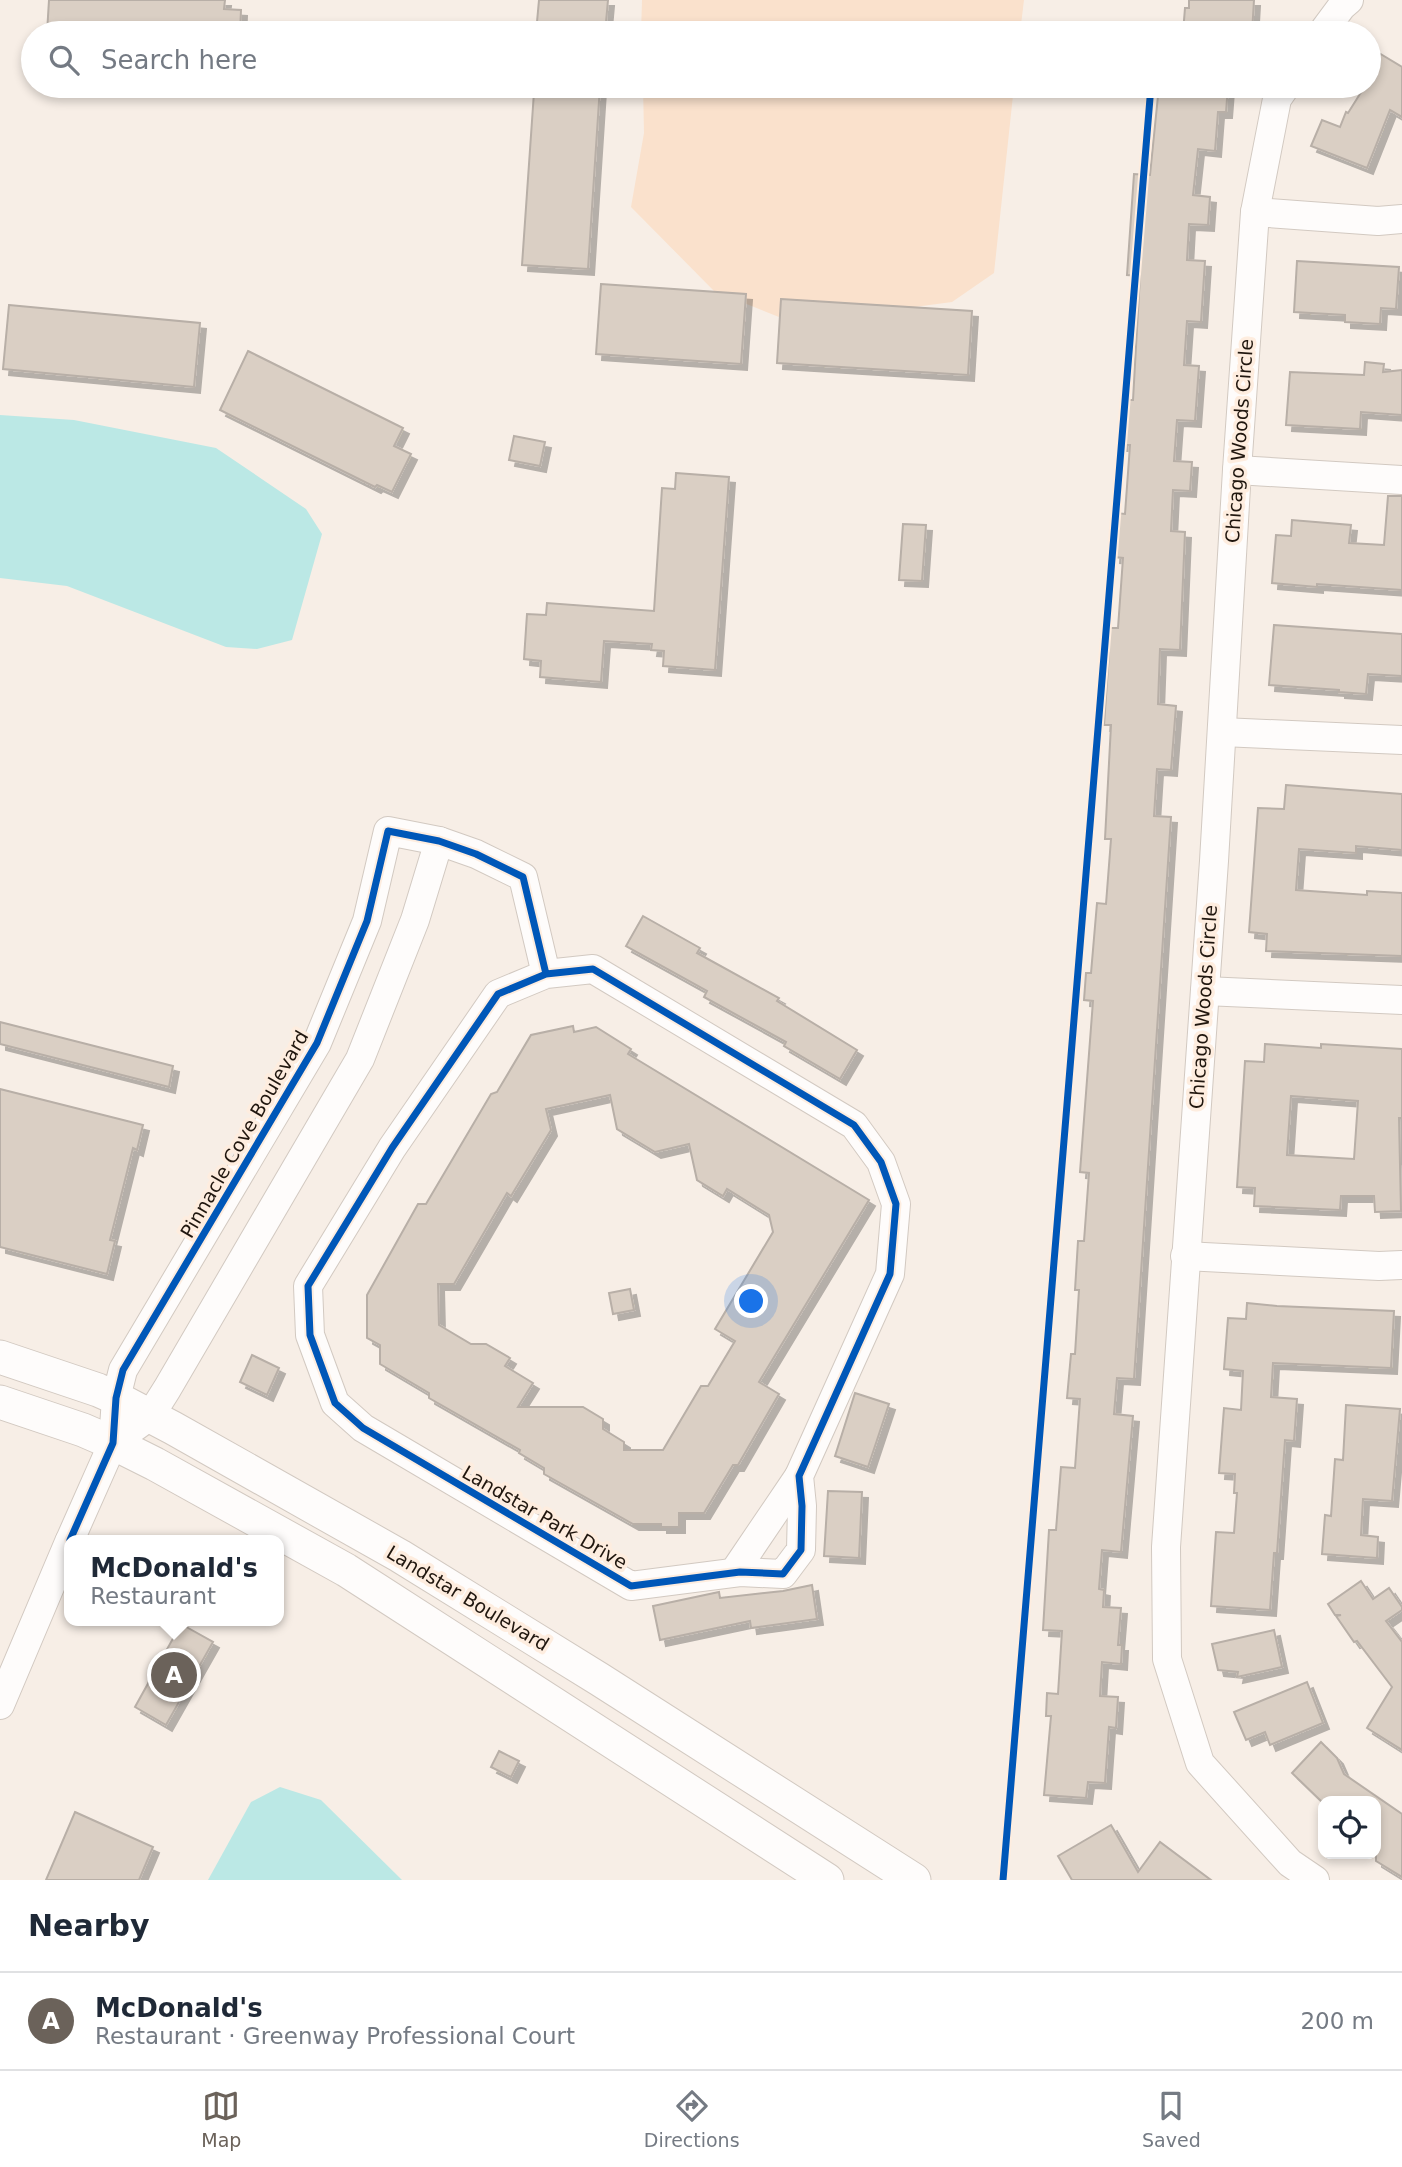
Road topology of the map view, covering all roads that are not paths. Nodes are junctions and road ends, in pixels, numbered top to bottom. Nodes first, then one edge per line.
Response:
1 (1349, 0) edge
2 (1331, 21) edge
3 (1277, 98) edge
4 (1255, 212) junction
5 (1402, 219) edge
6 (1237, 470) junction
7 (1402, 480) edge
8 (1222, 732) junction
9 (1402, 740) edge
10 (439, 841) junction
11 (546, 974) junction
12 (1205, 991) junction
13 (1402, 1000) edge
14 (317, 1043) junction
15 (360, 1059) junction
16 (216, 1213) junction
17 (256, 1238) junction
18 (1185, 1256) junction
19 (1402, 1265) edge
20 (0, 1357) edge
21 (116, 1398) junction
22 (0, 1402) edge
23 (150, 1416) junction
24 (113, 1443) junction
25 (799, 1476) junction
26 (72, 1535) edge
27 (283, 1535) edge
28 (284, 1536) edge
29 (64, 1553) edge
30 (734, 1572) junction
31 (0, 1705) edge
32 (827, 1880) edge
33 (914, 1880) edge
34 (1315, 1880) edge

1 - 2 street
3 - 4 street, Chicago Woods Circle
4 - 5 street
4 - 6 street, Chicago Woods Circle
6 - 7 street
6 - 8 street, Chicago Woods Circle
8 - 9 street
8 - 12 street, Chicago Woods Circle
10 - 11 street
10 - 14 street, Pinnacle Cove Boulevard
10 - 15 street
11 - 25 street, Landstar Park Drive
11 - 30 street, Landstar Park Drive
12 - 13 street
12 - 18 street, Chicago Woods Circle
14 - 15 street
14 - 16 street, Pinnacle Cove Boulevard
15 - 17 street
16 - 17 street
16 - 21 street, Pinnacle Cove Boulevard
17 - 23 street
18 - 19 street
18 - 34 street, Chicago Woods Circle
20 - 21 street, Landstar Boulevard
21 - 23 street, Landstar Boulevard
21 - 24 street, Pinnacle Cove Boulevard
22 - 24 street, Landstar Boulevard
23 - 24 street
23 - 33 street, Landstar Boulevard
24 - 26 street
24 - 27 street, Landstar Boulevard
25 - 30 street, Landstar Park Drive
25 - 30 street, Landstar Park Drive
28 - 32 street, Landstar Boulevard
29 - 31 street

